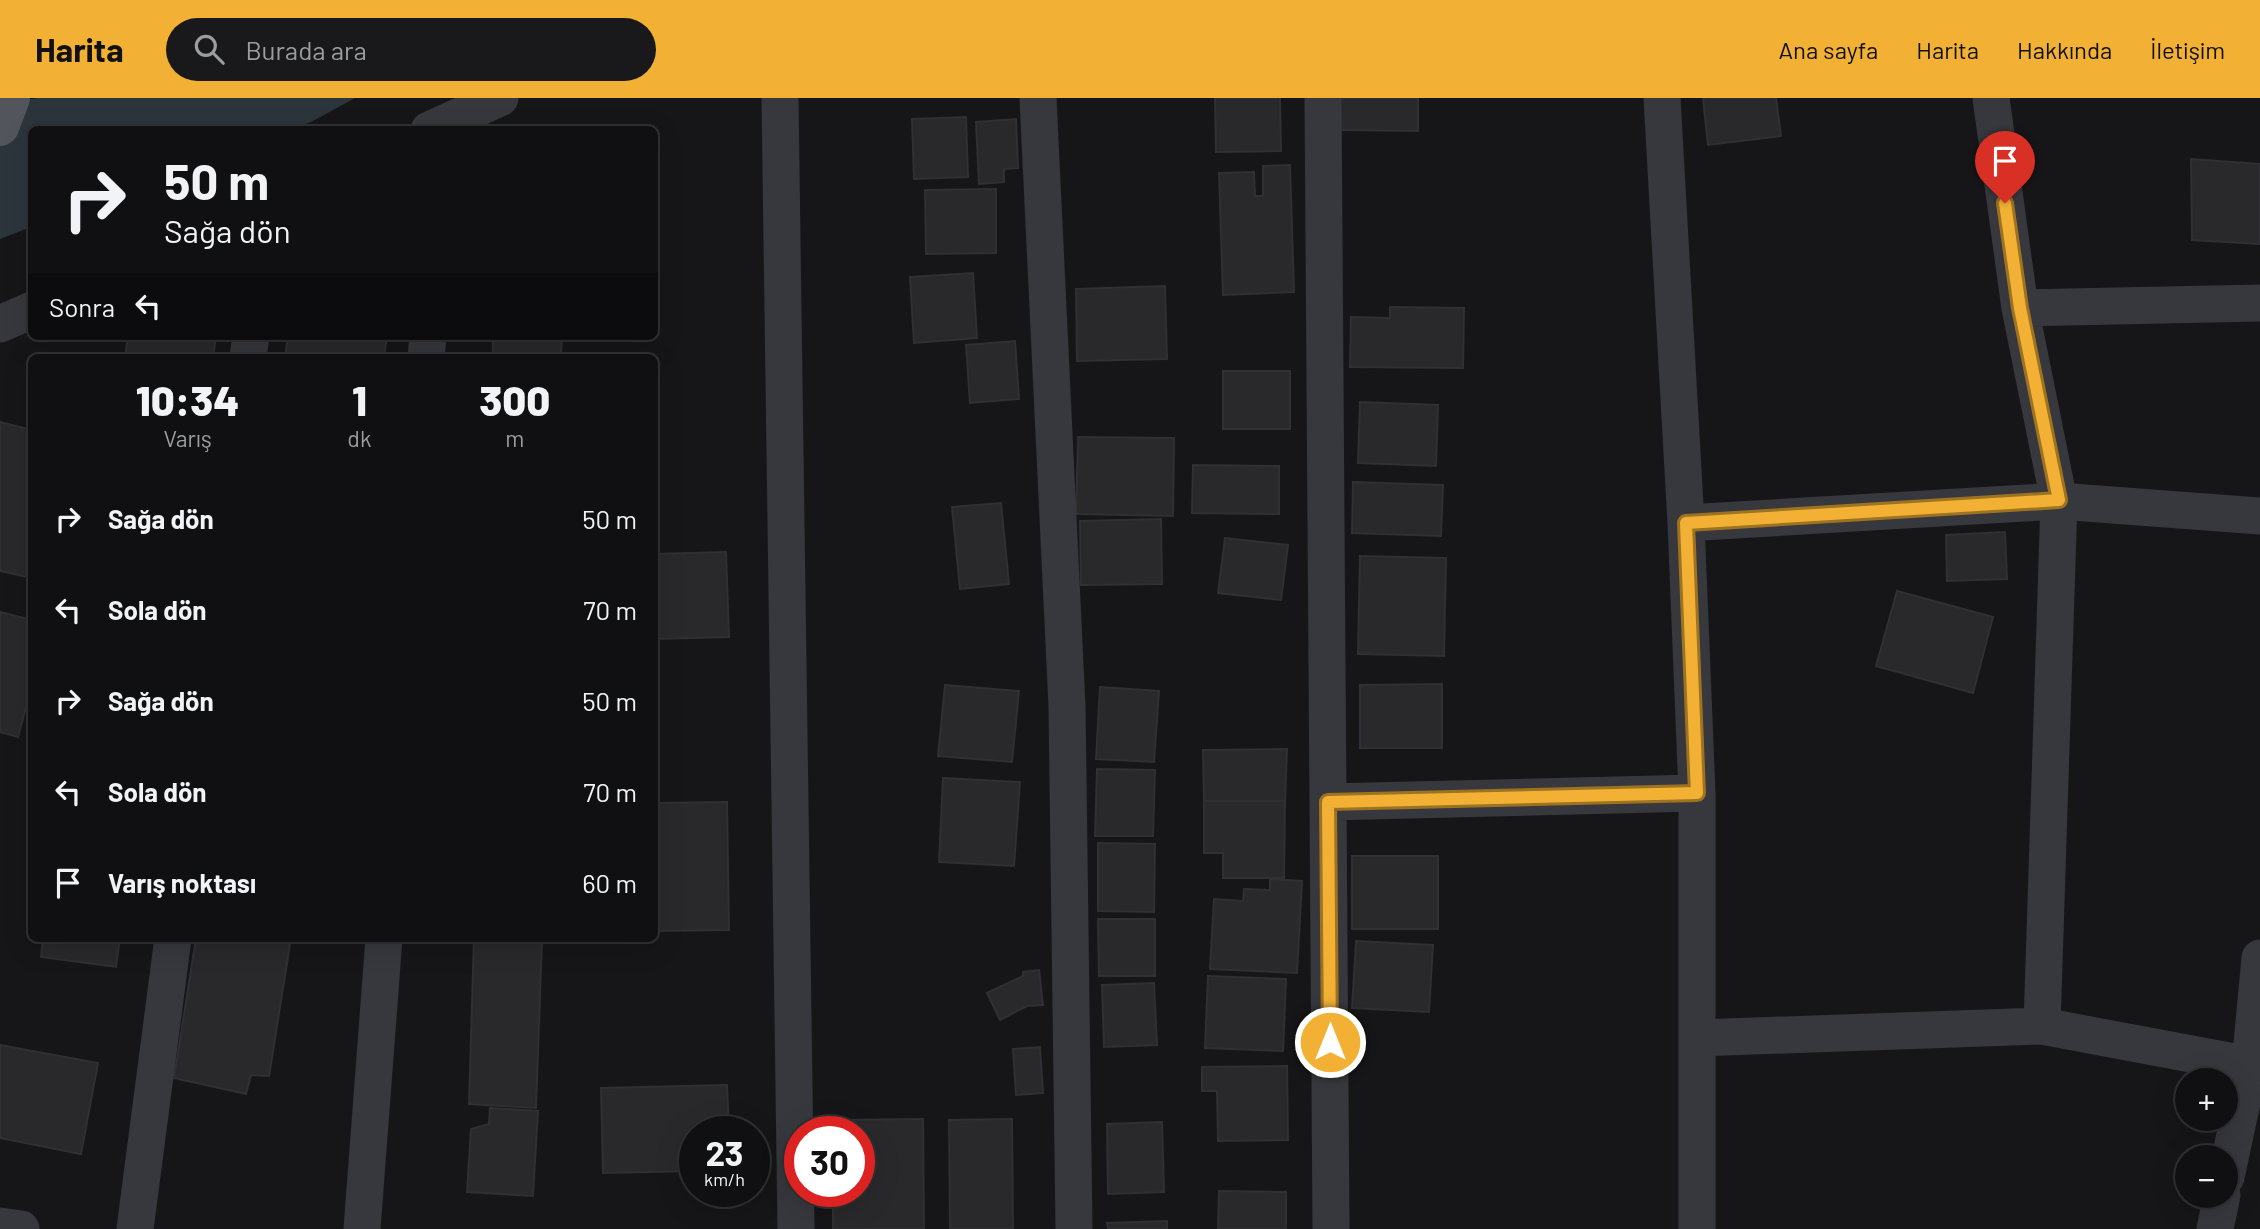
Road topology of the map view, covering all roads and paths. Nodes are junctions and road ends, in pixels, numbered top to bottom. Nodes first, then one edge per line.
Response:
1 (11, 98) edge
2 (500, 98) edge
3 (780, 98) edge
4 (1038, 98) edge
5 (1323, 98) edge
6 (1662, 98) edge
7 (1991, 98) edge
8 (441, 126) edge
9 (0, 127) edge
10 (2260, 303) edge
11 (2020, 308) junction
12 (28, 312) edge
13 (0, 324) edge
14 (2059, 500) junction
15 (2260, 516) edge
16 (1686, 523) junction
17 (1697, 793) junction
18 (1328, 802) junction
19 (172, 942) edge
20 (384, 942) edge
21 (2260, 958) edge
22 (2042, 1026) junction
23 (1697, 1038) junction
24 (2250, 1065) junction
25 (2233, 1145) edge
26 (2219, 1208) edge
27 (0, 1226) edge
28 (21, 1229) edge
29 (135, 1229) edge
30 (362, 1229) edge
31 (796, 1229) edge
32 (1074, 1229) edge
33 (1331, 1229) edge
34 (1697, 1229) edge
35 (2215, 1229) edge

1 - 9 main road
2 - 8 street
3 - 31 street
4 - 32 street
5 - 18 street
6 - 16 street
7 - 11 street
10 - 11 street
11 - 14 street
12 - 13 street
14 - 15 street
14 - 16 street
14 - 22 street
16 - 17 street
17 - 18 street
17 - 23 street
18 - 33 street
19 - 29 street
20 - 30 street
21 - 24 street
22 - 23 street
22 - 24 street
23 - 34 street
24 - 25 street
26 - 35 street
27 - 28 street

